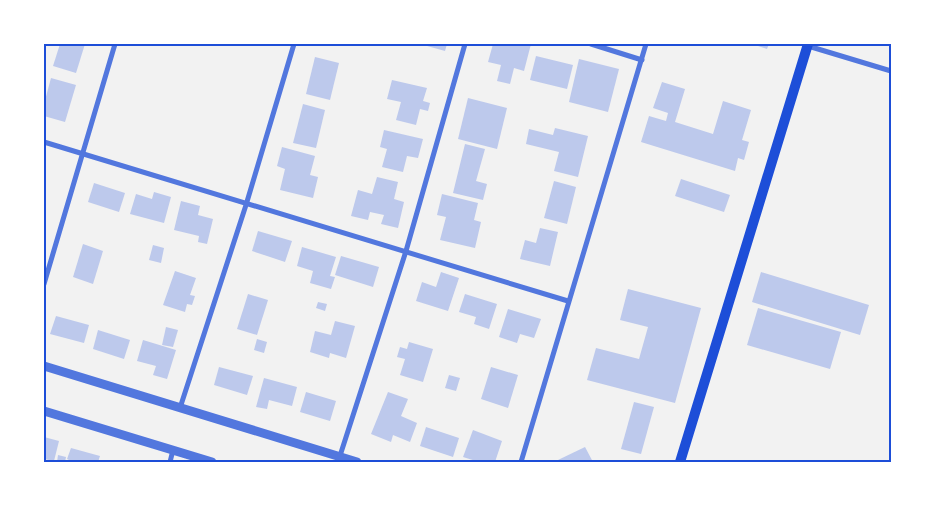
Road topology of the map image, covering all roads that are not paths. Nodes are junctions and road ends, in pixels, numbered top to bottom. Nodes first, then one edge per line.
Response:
1 (115, 44) edge
2 (294, 44) edge
3 (465, 44) edge
4 (591, 44) edge
5 (646, 44) edge
6 (808, 45) edge
7 (642, 60) junction
8 (891, 71) edge
9 (44, 142) edge
10 (83, 154) junction
11 (246, 205) junction
12 (406, 251) junction
13 (44, 284) edge
14 (568, 301) junction
15 (44, 366) edge
16 (180, 409) junction
17 (44, 412) edge
18 (173, 450) junction
19 (338, 460) edge
20 (170, 462) edge
21 (212, 462) edge
22 (357, 462) edge
23 (521, 462) edge
24 (680, 462) edge

1 - 10 street
2 - 11 street
3 - 12 street
4 - 7 street
5 - 7 street
6 - 8 street
6 - 24 main road
7 - 14 street
9 - 10 street
10 - 11 street
10 - 13 street
11 - 12 street
11 - 16 street
12 - 14 street
12 - 19 street
14 - 23 street
15 - 16 street
16 - 19 street
17 - 18 street
18 - 20 street
18 - 21 street
19 - 22 street

